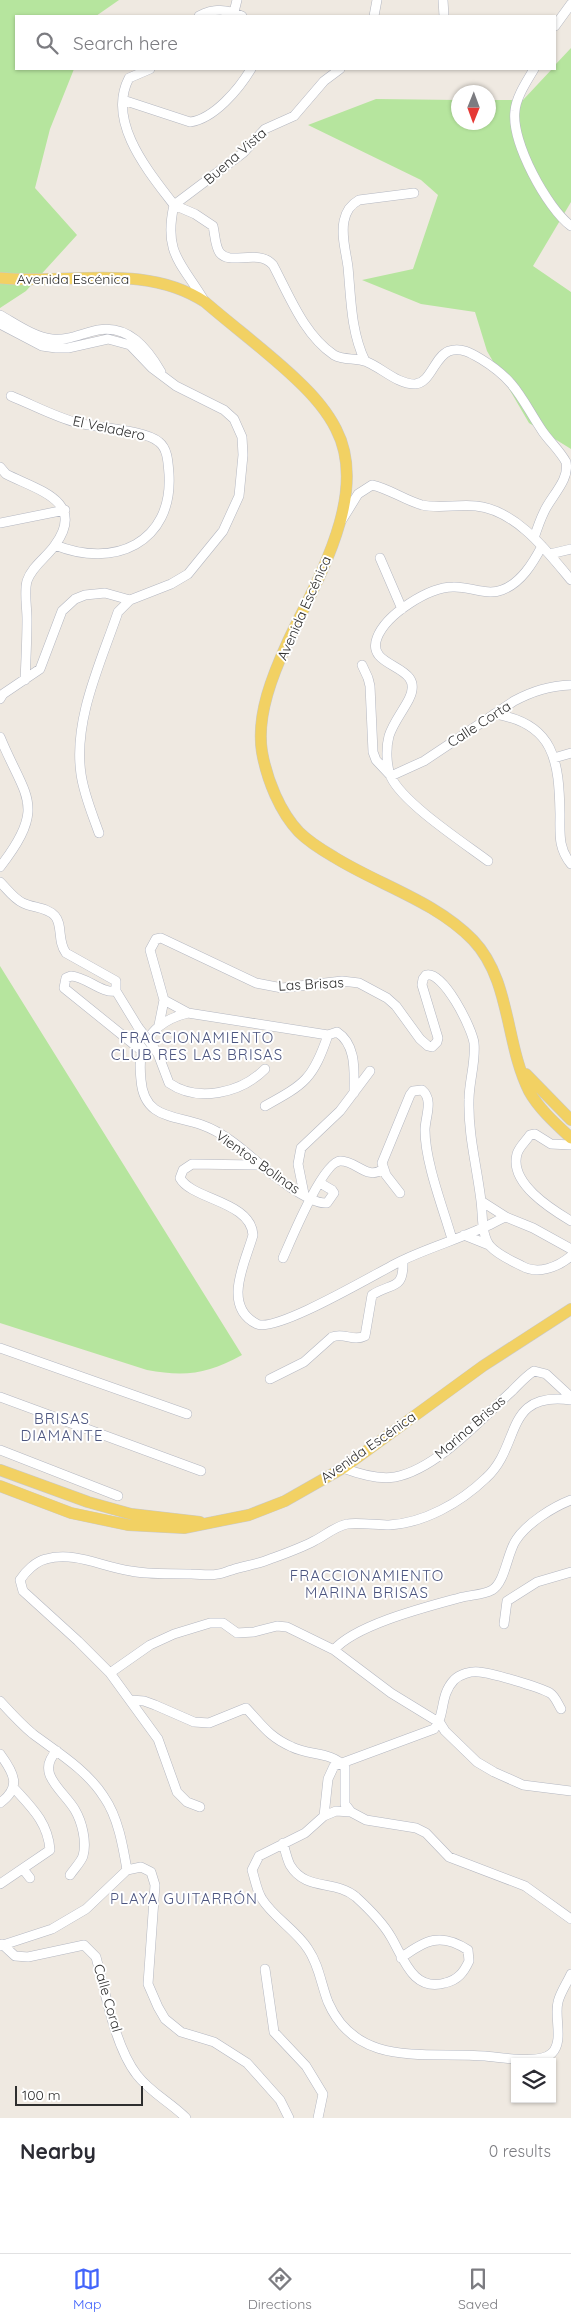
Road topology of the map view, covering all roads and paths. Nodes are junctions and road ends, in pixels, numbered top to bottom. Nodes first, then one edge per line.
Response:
1 (237, 0) edge
2 (377, 0) edge
3 (443, 0) edge
4 (571, 4) edge
5 (238, 14) edge
6 (201, 15) edge
7 (374, 15) edge
8 (444, 15) edge
9 (556, 25) edge
10 (148, 70) edge
11 (250, 70) edge
12 (339, 70) edge
13 (534, 70) edge
14 (123, 100) junction
15 (414, 193) dead end
16 (174, 205) junction
17 (571, 226) edge
18 (0, 278) edge
19 (205, 302) junction
20 (0, 315) edge
21 (0, 324) edge
22 (365, 361) junction
23 (164, 376) junction
24 (11, 396) dead end
25 (0, 468) edge
26 (65, 510) junction
27 (341, 522) junction
28 (0, 523) edge
29 (534, 538) junction
30 (55, 545) junction
31 (542, 546) junction
32 (571, 550) edge
33 (550, 554) junction
34 (380, 558) dead end
35 (571, 580) edge
36 (130, 600) junction
37 (402, 609) junction
38 (362, 665) dead end
39 (24, 680) junction
40 (571, 685) edge
41 (0, 699) edge
42 (494, 714) junction
43 (0, 737) edge
44 (571, 752) edge
45 (554, 758) junction
46 (391, 776) junction
47 (99, 833) dead end
48 (488, 861) dead end
49 (571, 864) edge
50 (0, 867) edge
51 (0, 882) edge
52 (116, 991) junction
53 (164, 1000) junction
54 (188, 1013) junction
55 (159, 1025) junction
56 (328, 1035) junction
57 (142, 1051) junction
58 (520, 1067) junction
59 (265, 1069) dead end
60 (370, 1070) dead end
61 (354, 1093) junction
62 (265, 1106) dead end
63 (571, 1120) edge
64 (571, 1138) edge
65 (571, 1144) edge
66 (261, 1165) junction
67 (383, 1168) junction
68 (320, 1183) junction
69 (400, 1193) dead end
70 (307, 1197) junction
71 (481, 1200) junction
72 (506, 1217) junction
73 (571, 1221) edge
74 (484, 1228) junction
75 (464, 1235) junction
76 (452, 1239) junction
77 (489, 1245) junction
78 (571, 1249) edge
79 (571, 1256) edge
80 (283, 1258) dead end
81 (403, 1260) junction
82 (571, 1309) edge
83 (0, 1348) edge
84 (270, 1379) dead end
85 (0, 1397) edge
86 (571, 1399) edge
87 (187, 1414) dead end
88 (0, 1450) edge
89 (41, 1466) junction
90 (343, 1468) junction
91 (0, 1470) edge
92 (201, 1471) dead end
93 (34, 1483) junction
94 (0, 1484) edge
95 (118, 1496) dead end
96 (571, 1500) edge
97 (71, 1513) junction
98 (206, 1523) junction
99 (571, 1572) edge
100 (504, 1624) dead end
101 (334, 1650) junction
102 (110, 1673) junction
103 (131, 1700) junction
104 (0, 1701) edge
105 (561, 1708) dead end
106 (440, 1723) junction
107 (57, 1751) junction
108 (0, 1754) edge
109 (340, 1762) junction
110 (13, 1787) junction
111 (571, 1791) edge
112 (0, 1803) edge
113 (200, 1807) dead end
114 (351, 1812) junction
115 (324, 1816) junction
116 (283, 1843) junction
117 (22, 1869) junction
118 (127, 1870) junction
119 (70, 1875) dead end
120 (30, 1878) dead end
121 (0, 1884) edge
122 (571, 1919) edge
123 (1, 1945) edge
124 (401, 1958) junction
125 (265, 1969) dead end
126 (571, 1974) edge
127 (186, 2118) edge
128 (289, 2118) edge
129 (318, 2118) edge

1 - 5 street
2 - 7 street
3 - 8 street
4 - 9 street
5 - 6 street
10 - 14 street
11 - 14 street
12 - 16 street, Buena Vista
13 - 17 street
14 - 16 street
15 - 22 street
16 - 19 street
16 - 22 street
18 - 19 main road, Avenida Escénica
19 - 27 main road, Avenida Escénica
20 - 23 street
21 - 23 street
22 - 29 street
23 - 36 street
24 - 30 street, El Veladero
25 - 26 street
26 - 28 street
26 - 30 street
27 - 29 street
27 - 58 main road, Avenida Escénica
29 - 31 street
30 - 39 street
31 - 33 street
31 - 37 street
32 - 33 street
33 - 35 street
34 - 37 street
36 - 39 street
36 - 47 street
37 - 46 street
38 - 46 street
39 - 41 street
40 - 42 street, Calle Corta
42 - 45 street
42 - 46 street, Calle Corta
43 - 50 street
44 - 45 street
45 - 49 street
46 - 48 street
51 - 52 street
52 - 57 street
52 - 59 street, bridge
53 - 54 street
53 - 55 street, Las Brisas
53 - 71 street, Las Brisas
54 - 55 street, Vientos Bolinas
54 - 56 street, Vientos Bolinas
55 - 57 street, Vientos Bolinas
56 - 61 street, Vientos Bolinas
56 - 62 street
57 - 66 street, Vientos Bolinas
58 - 63 main road, Avenida Escénica
58 - 64 main road, Avenida Escénica
60 - 61 street
61 - 70 street
65 - 73 street
66 - 70 street, Vientos Bolinas
66 - 81 street
67 - 68 street
67 - 69 street
67 - 76 street
68 - 70 street
68 - 70 street
70 - 80 street
71 - 72 street
71 - 74 street, Las Brisas
72 - 74 street
72 - 78 street
74 - 75 street
74 - 77 street, Las Brisas
75 - 76 street
75 - 77 street
76 - 81 street
77 - 79 street
81 - 84 street
82 - 90 main road, Avenida Escénica
83 - 87 street
85 - 92 street
86 - 90 street, Marina Brisas
86 - 102 street
88 - 89 street
89 - 93 street
89 - 95 street
90 - 98 main road, Avenida Escénica
91 - 93 main road
93 - 94 main road
93 - 97 main road
93 - 98 main road
94 - 97 main road, Avenida Escénica
96 - 101 street
97 - 98 main road, Avenida Escénica
99 - 100 street
101 - 102 street
101 - 106 street
102 - 103 street
103 - 109 street
103 - 113 street
104 - 107 street
105 - 106 street
106 - 109 street
106 - 111 street
107 - 118 street
107 - 119 street
108 - 110 street
109 - 114 street
109 - 115 street
110 - 112 street
110 - 117 street
114 - 115 street
114 - 122 street
115 - 116 street
116 - 124 street
116 - 126 street
117 - 120 street
117 - 121 street
118 - 123 street
118 - 128 street
123 - 127 street, Calle Coral
124 - 124 street
125 - 129 street

